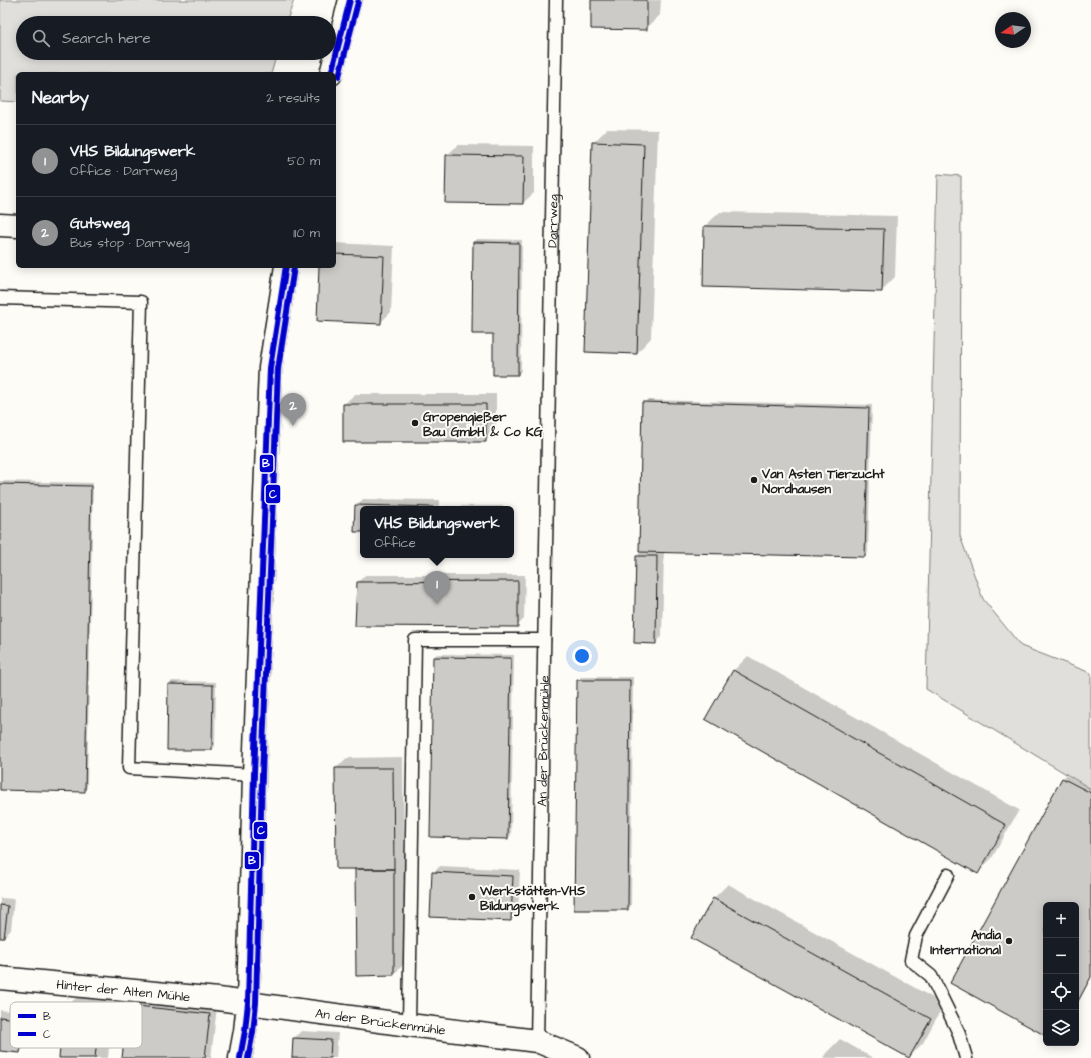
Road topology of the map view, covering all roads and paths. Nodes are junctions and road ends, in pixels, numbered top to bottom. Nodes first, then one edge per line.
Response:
1 (350, 0) edge
2 (556, 0) edge
3 (336, 55) edge
4 (335, 60) edge
5 (332, 72) edge
6 (0, 226) edge
7 (16, 226) edge
8 (286, 268) edge
9 (0, 298) edge
10 (548, 441) joint
11 (544, 640) junction
12 (254, 775) junction
13 (948, 875) dead end
14 (0, 978) edge
15 (248, 1003) junction
16 (409, 1025) junction
17 (537, 1041) junction
18 (240, 1058) edge
19 (578, 1058) edge
20 (966, 1058) edge

1 - 3 street
2 - 10 lane, Darrweg
4 - 5 street
6 - 7 street
8 - 12 street
9 - 12 lane
10 - 11 lane, An der Brückenmühle
11 - 16 lane
11 - 17 lane, An der Brückenmühle
12 - 15 street
13 - 20 lane
14 - 15 street, Hinter der Alten Mühle
15 - 16 street, An der Brückenmühle
15 - 18 street
16 - 17 street, An der Brückenmühle
17 - 19 street, An der Brückenmühle

